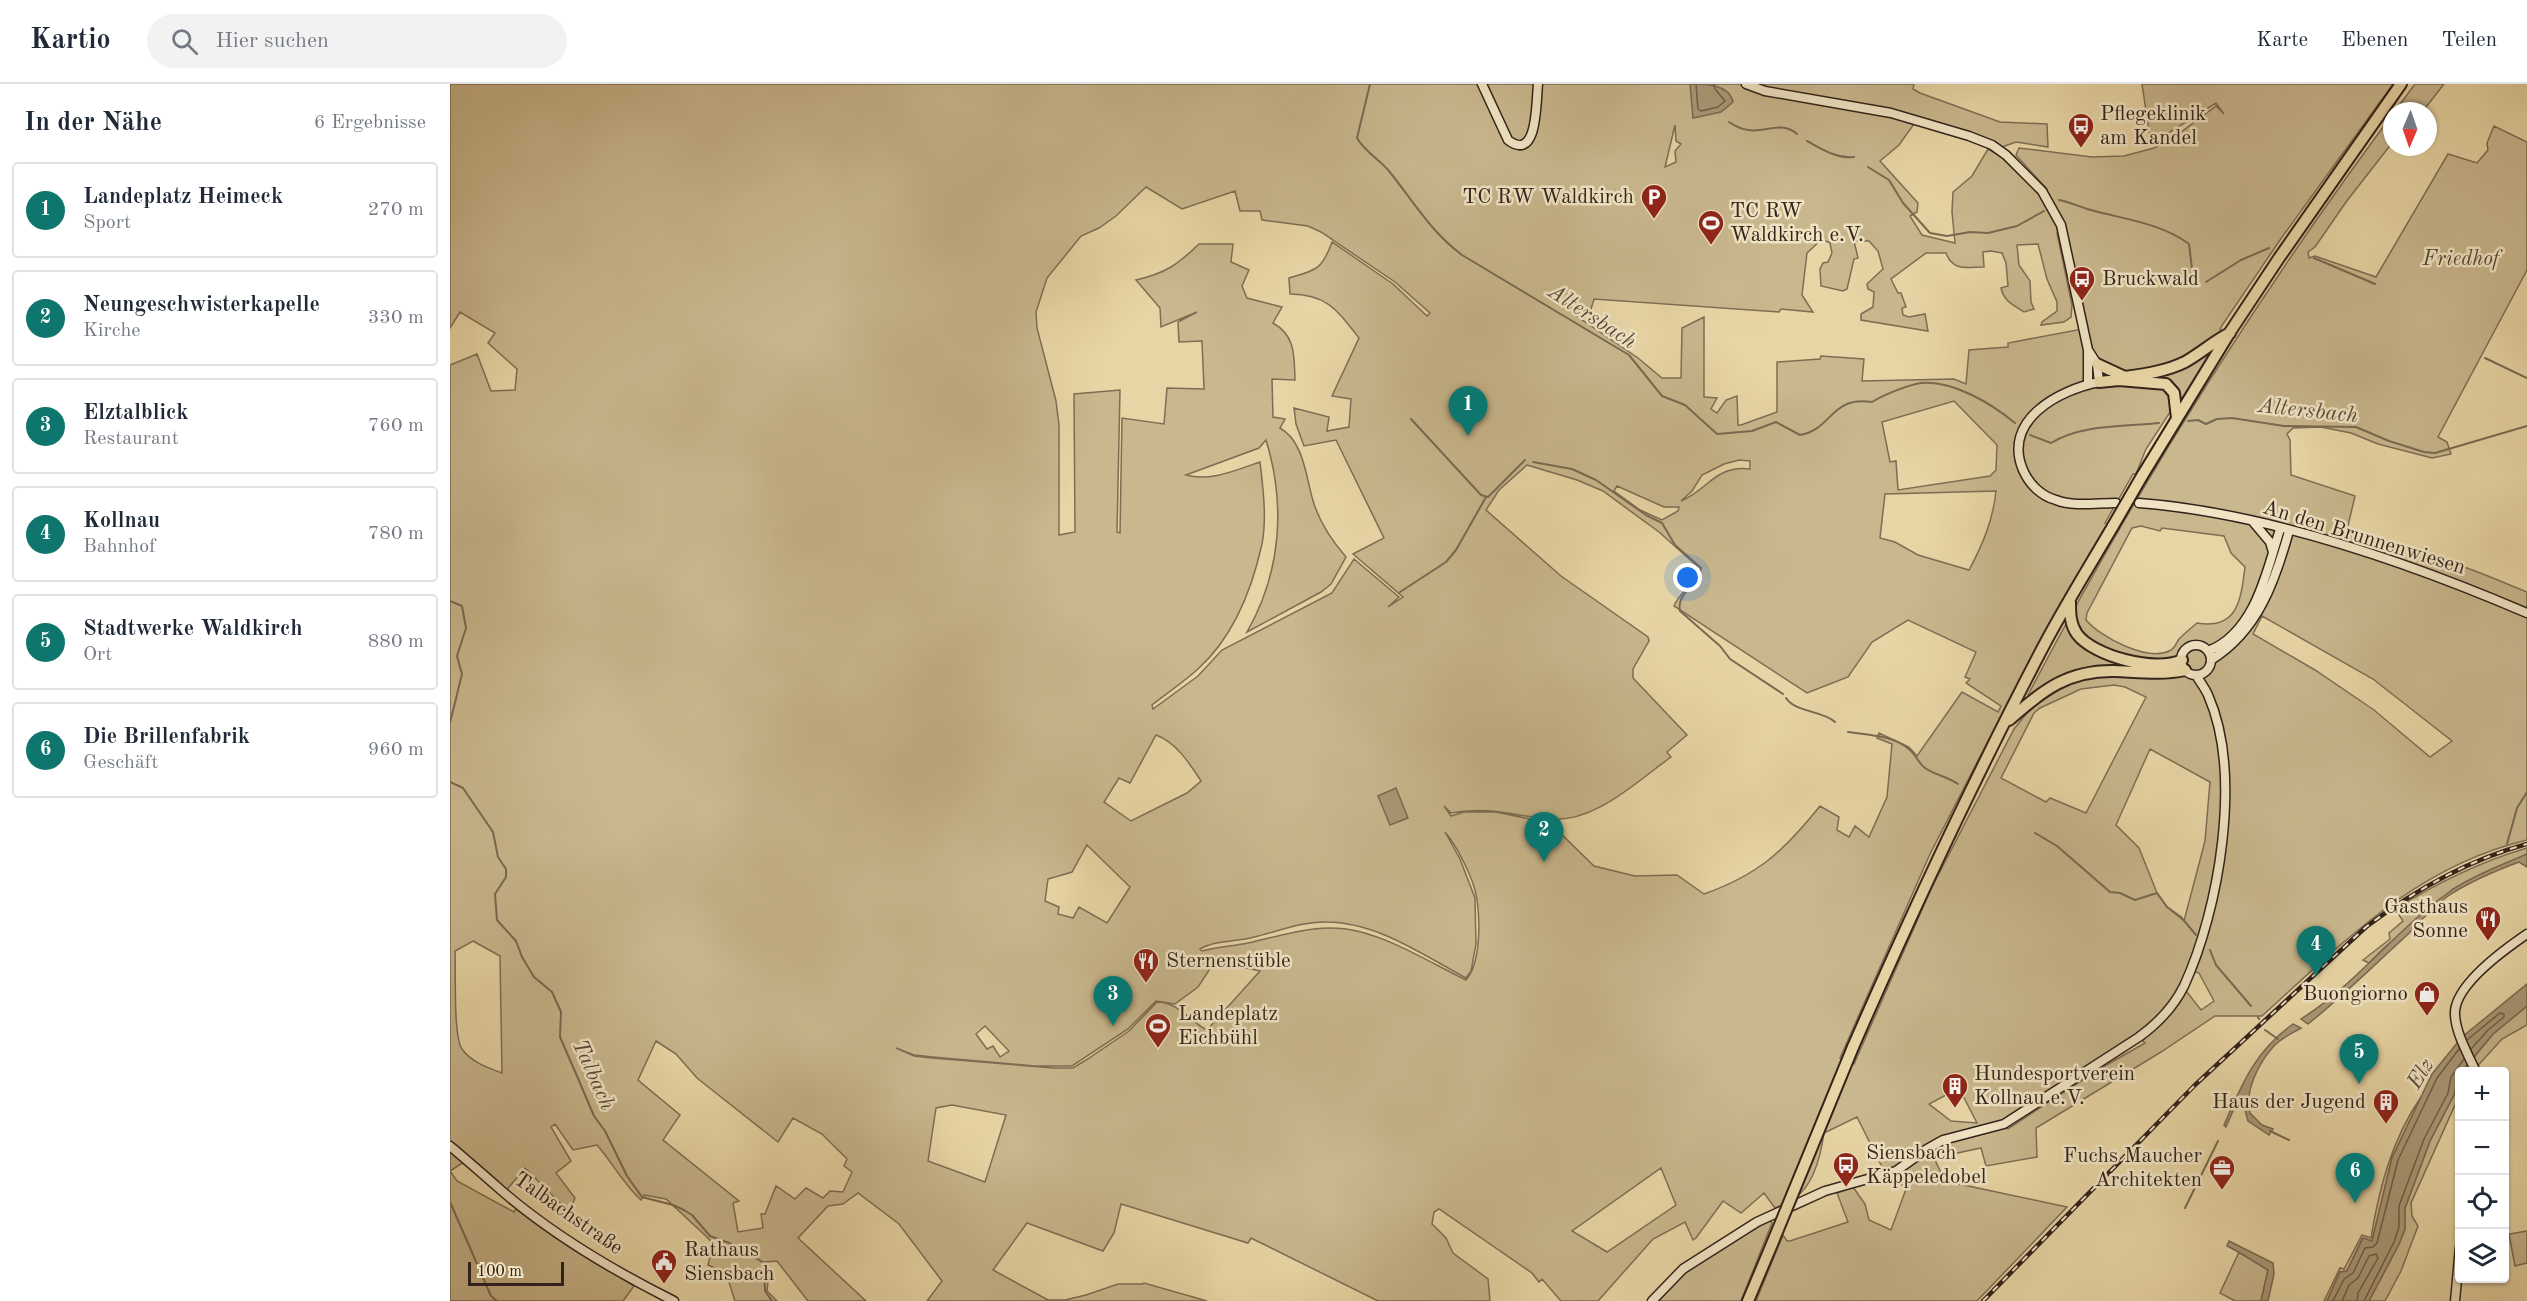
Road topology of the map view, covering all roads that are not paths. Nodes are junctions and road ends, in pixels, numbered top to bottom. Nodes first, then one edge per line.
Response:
1 (1482, 84) edge
2 (1538, 84) edge
3 (1746, 84) edge
4 (2399, 86) edge
5 (2230, 332) junction
6 (2088, 350) junction
7 (2097, 364) junction
8 (2122, 378) junction
9 (2093, 383) junction
10 (2177, 418) junction
11 (2116, 503) dead end
12 (2139, 503) dead end
13 (2254, 522) junction
14 (2284, 530) junction
15 (2273, 552) junction
16 (2070, 601) junction
17 (2527, 613) edge
18 (2208, 651) junction
19 (2211, 660) junction
20 (2183, 665) junction
21 (2201, 674) junction
22 (2004, 724) junction
23 (2527, 934) edge
24 (2474, 1067) edge
25 (450, 1146) edge
26 (2457, 1283) edge
27 (673, 1300) edge
28 (1652, 1301) edge
29 (1748, 1301) edge
30 (2455, 1301) edge

1 - 2 street
3 - 6 street
4 - 5 highway
5 - 8 highway
5 - 10 highway
6 - 7 street
6 - 9 street
7 - 8 highway
7 - 9 street
8 - 9 highway
8 - 10 highway
9 - 11 street
10 - 16 highway, bridge
12 - 13 street, An den Brunnenwiesen
13 - 14 street, An den Brunnenwiesen
13 - 15 street
14 - 15 street
14 - 17 street, An den Brunnenwiesen
14 - 19 street
15 - 18 street
16 - 20 highway
16 - 22 highway
18 - 19 street
18 - 20 street
19 - 21 street
20 - 21 street
20 - 22 highway
21 - 28 street
22 - 29 highway, bridge
23 - 24 street
25 - 27 street, Talbachstraße
26 - 30 street

